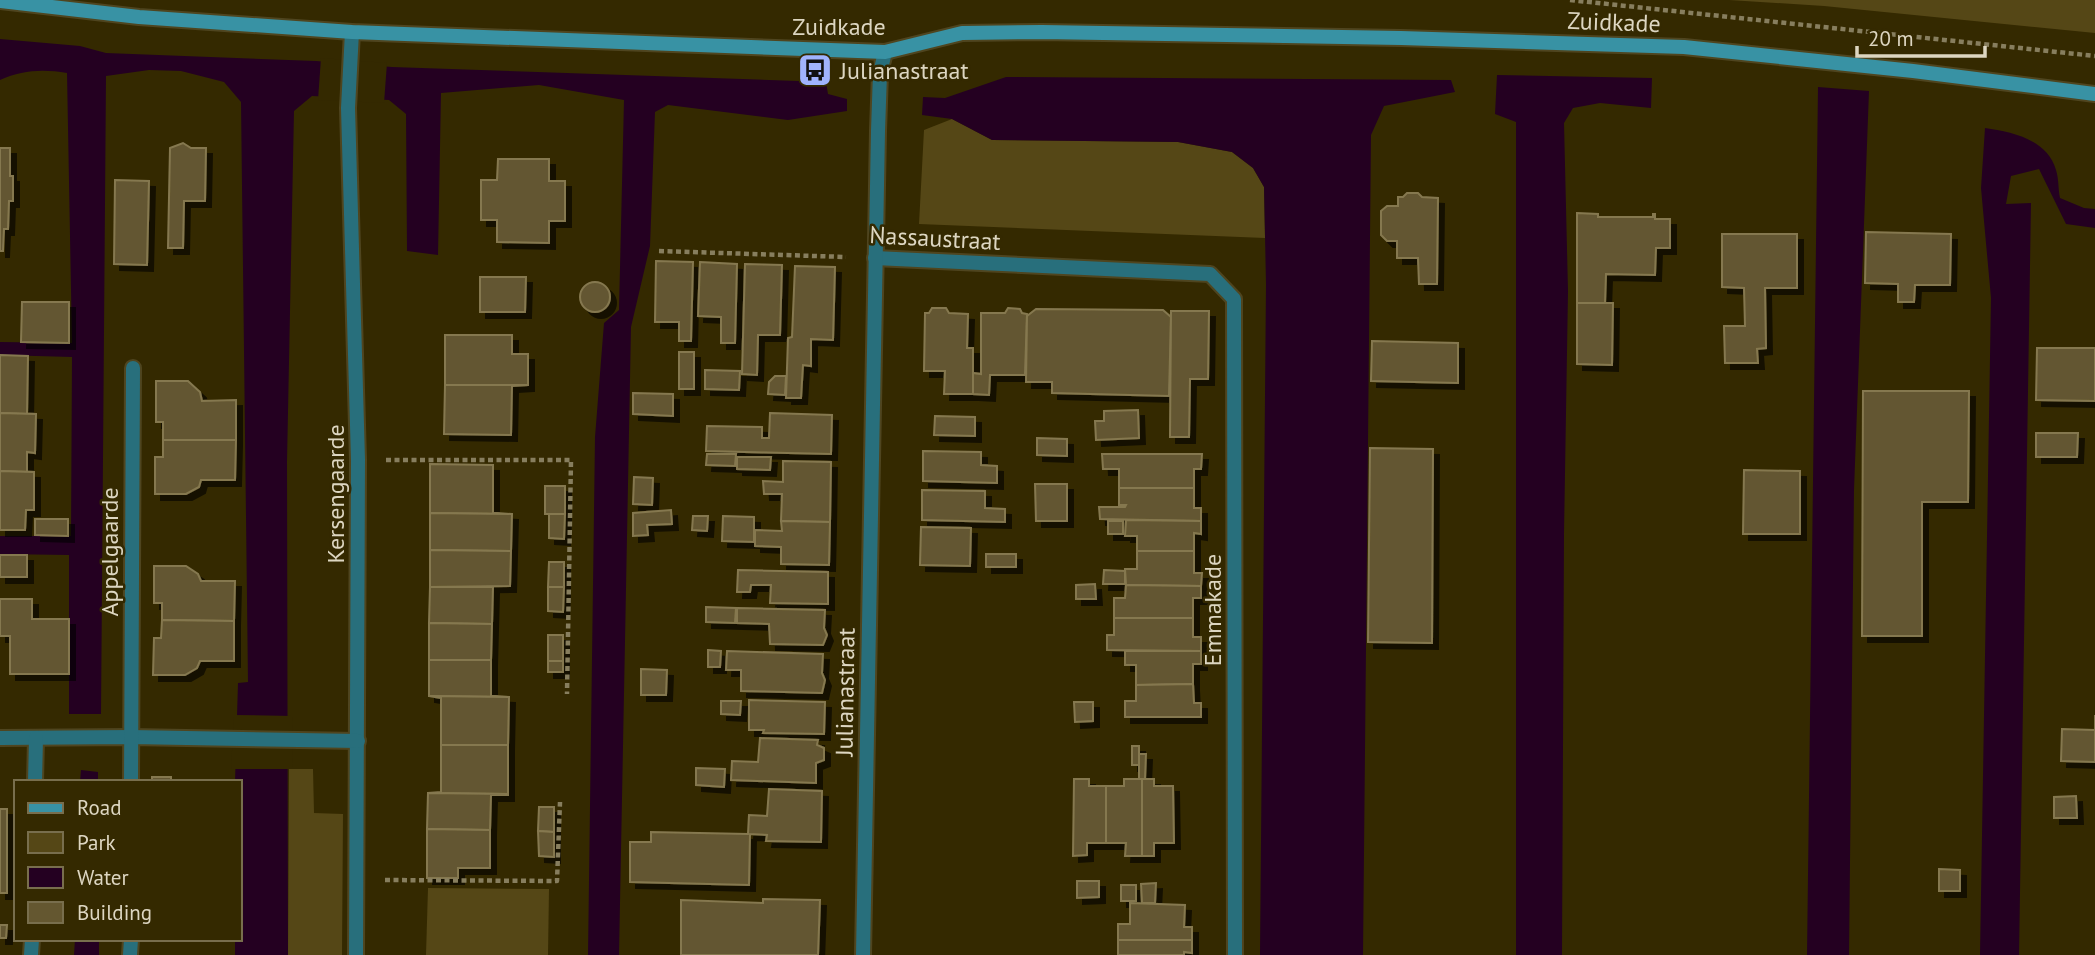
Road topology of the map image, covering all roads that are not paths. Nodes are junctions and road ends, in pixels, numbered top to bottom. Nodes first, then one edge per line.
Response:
1 (0, 1) edge
2 (352, 32) junction
3 (885, 52) junction
4 (2095, 94) edge
5 (875, 258) junction
6 (1210, 274) joint
7 (133, 368) dead end
8 (131, 737) junction
9 (0, 738) edge
10 (36, 738) junction
11 (358, 741) junction
12 (35, 780) edge
13 (131, 780) edge
14 (356, 955) edge
15 (863, 955) edge
16 (1235, 955) edge

1 - 2 street, Zuidkade
2 - 3 street, Zuidkade
2 - 11 street, Kersengaarde
3 - 4 street, Zuidkade
3 - 5 street, Julianastraat
5 - 6 street, Nassaustraat
5 - 15 street, Julianastraat
6 - 16 street, Emmakade
7 - 8 street, Appelgaarde
8 - 10 street
8 - 11 street
8 - 13 street, Appelgaarde
9 - 10 street
10 - 12 street
11 - 14 street, Kersengaarde

